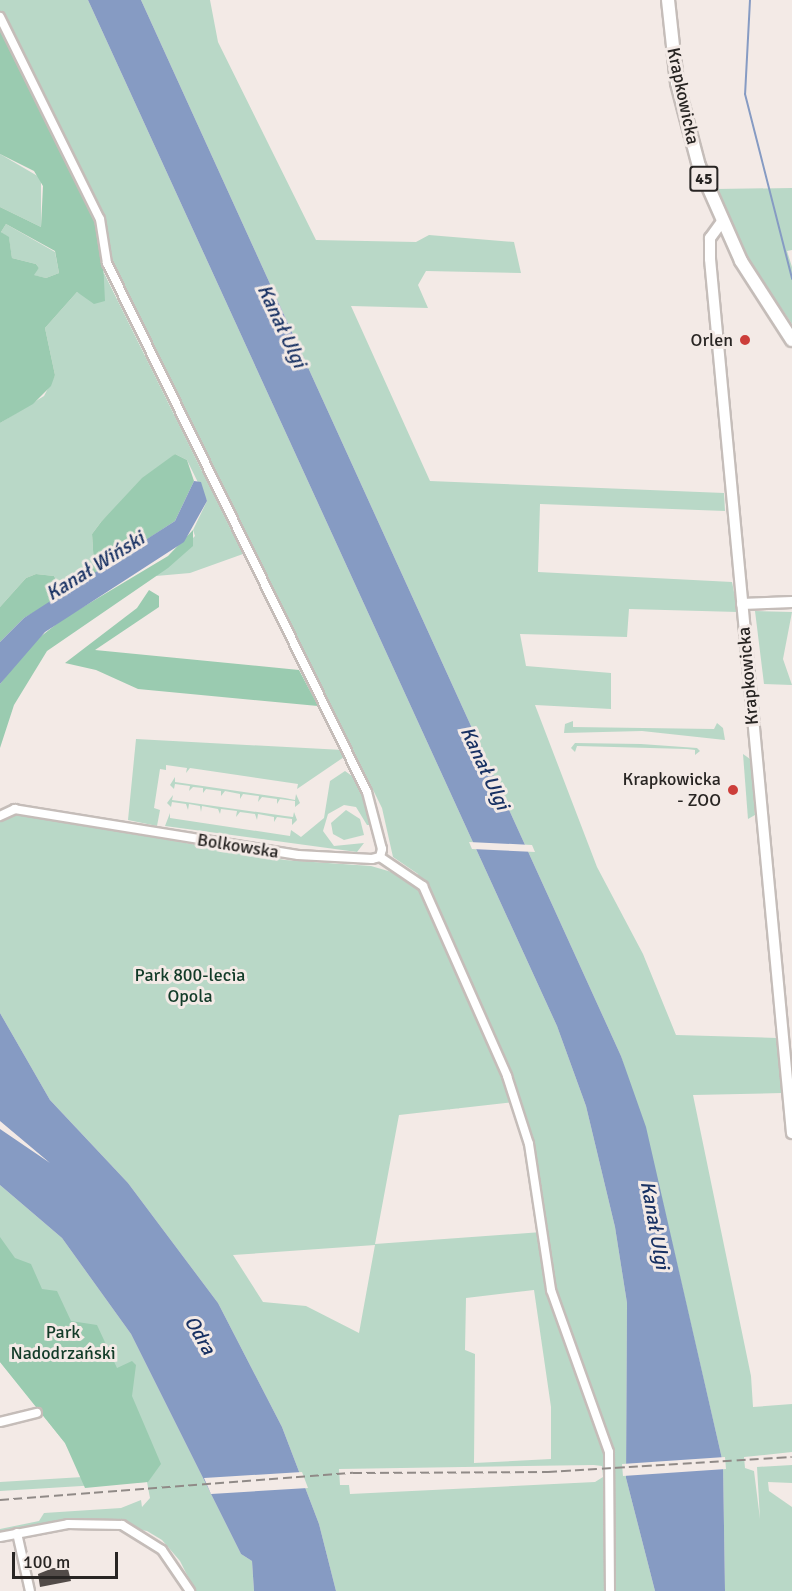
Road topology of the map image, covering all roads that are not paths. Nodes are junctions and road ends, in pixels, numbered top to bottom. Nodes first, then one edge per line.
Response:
1 (668, 0) edge
2 (0, 17) edge
3 (721, 223) junction
4 (792, 340) edge
5 (792, 602) edge
6 (742, 604) junction
7 (0, 816) edge
8 (380, 856) junction
9 (790, 1093) edge
10 (792, 1133) edge
11 (37, 1413) dead end
12 (0, 1422) edge
13 (17, 1533) junction
14 (0, 1537) edge
15 (30, 1591) edge
16 (190, 1591) edge
17 (610, 1591) edge

1 - 3 main road, Krapkowicka / 45
2 - 8 street
3 - 4 main road, Krapkowicka / 45
3 - 6 street, Krapkowicka
5 - 6 street
6 - 9 street, Krapkowicka
7 - 8 street, Bolkowska
8 - 17 street
9 - 10 street, Krapkowicka
11 - 12 street
13 - 14 street
13 - 15 street
13 - 16 street

